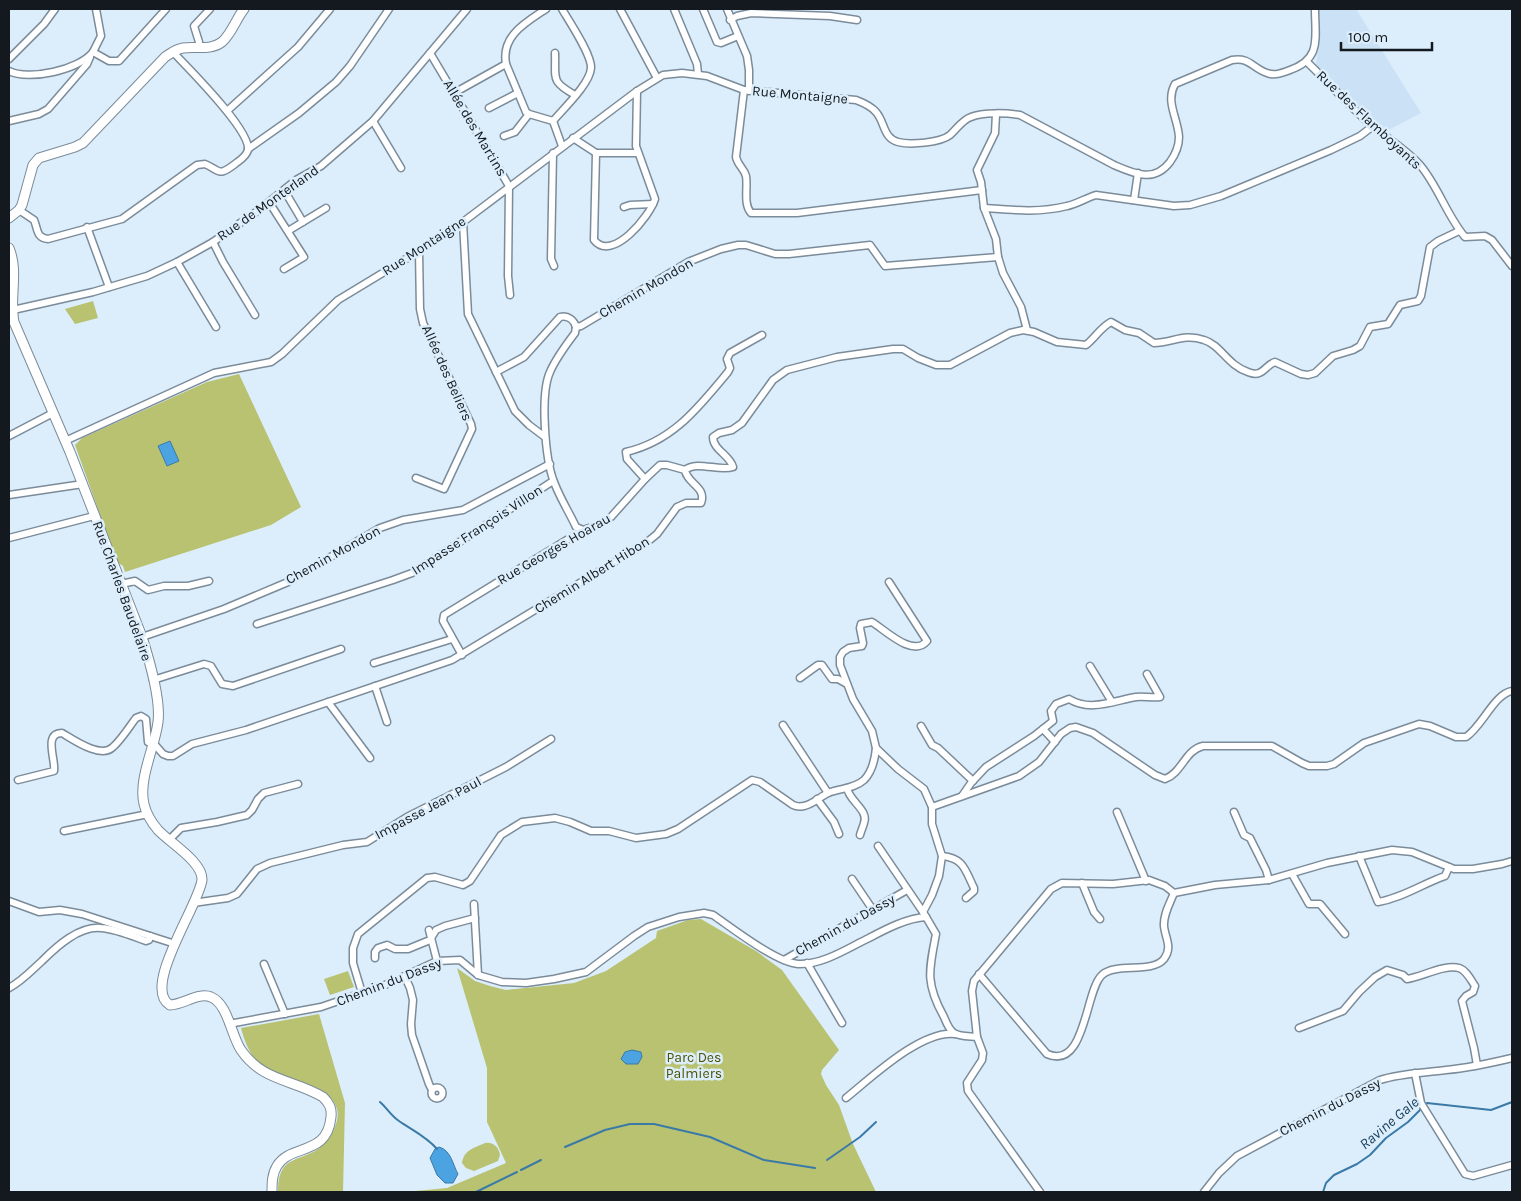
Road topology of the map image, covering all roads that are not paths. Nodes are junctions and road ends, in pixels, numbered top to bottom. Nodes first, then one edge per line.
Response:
1 (55, 9) edge
2 (96, 9) edge
3 (166, 9) edge
4 (210, 9) edge
5 (244, 9) edge
6 (330, 9) edge
7 (389, 9) edge
8 (467, 9) edge
9 (546, 9) edge
10 (562, 9) edge
11 (620, 9) edge
12 (674, 9) edge
13 (703, 9) edge
14 (726, 9) edge
15 (1315, 9) edge
16 (730, 20) junction
17 (857, 20) dead end
18 (738, 36) junction
19 (199, 48) junction
20 (173, 52) junction
21 (555, 52) dead end
22 (430, 53) junction
23 (92, 54) junction
24 (9, 59) edge
25 (1307, 62) junction
26 (506, 64) junction
27 (9, 72) edge
28 (698, 74) junction
29 (656, 78) junction
30 (637, 91) junction
31 (747, 91) junction
32 (454, 93) junction
33 (518, 93) junction
34 (575, 95) junction
35 (489, 108) dead end
36 (227, 111) junction
37 (529, 114) junction
38 (996, 114) junction
39 (9, 121) edge
40 (373, 121) junction
41 (553, 121) junction
42 (1373, 126) junction
43 (504, 136) dead end
44 (573, 138) junction
45 (562, 146) junction
46 (248, 149) junction
47 (638, 152) junction
48 (553, 153) junction
49 (596, 153) junction
50 (401, 168) dead end
51 (1138, 173) junction
52 (509, 186) junction
53 (284, 190) junction
54 (982, 190) junction
55 (1134, 200) junction
56 (269, 202) junction
57 (653, 204) junction
58 (326, 208) dead end
59 (624, 208) dead end
60 (984, 208) junction
61 (12, 215) edge
62 (303, 222) junction
63 (463, 222) junction
64 (88, 227) junction
65 (288, 231) junction
66 (1460, 231) junction
67 (213, 242) junction
68 (9, 248) edge
69 (420, 251) junction
70 (998, 257) junction
71 (177, 262) junction
72 (554, 266) dead end
73 (1512, 266) edge
74 (284, 269) dead end
75 (109, 287) junction
76 (510, 295) dead end
77 (13, 310) junction
78 (255, 316) dead end
79 (11, 320) edge
80 (216, 327) dead end
81 (576, 327) junction
82 (1027, 330) junction
83 (762, 335) dead end
84 (496, 372) junction
85 (53, 413) junction
86 (9, 436) edge
87 (545, 437) junction
88 (65, 441) junction
89 (550, 464) junction
90 (685, 470) junction
91 (416, 478) dead end
92 (645, 479) junction
93 (553, 481) junction
94 (82, 484) junction
95 (9, 496) edge
96 (94, 516) junction
97 (582, 530) junction
98 (9, 538) edge
99 (209, 581) dead end
100 (889, 582) dead end
101 (121, 584) junction
102 (257, 624) dead end
103 (142, 637) junction
104 (452, 639) junction
105 (341, 649) dead end
106 (462, 655) junction
107 (374, 663) dead end
108 (1090, 666) dead end
109 (1147, 674) dead end
110 (800, 678) dead end
111 (152, 680) junction
112 (847, 684) junction
113 (375, 686) junction
114 (1512, 691) edge
115 (328, 702) junction
116 (1112, 702) junction
117 (387, 722) dead end
118 (783, 725) dead end
119 (921, 726) dead end
120 (1043, 729) junction
121 (551, 739) dead end
122 (1055, 742) junction
123 (153, 745) junction
124 (876, 748) junction
125 (370, 758) dead end
126 (18, 780) dead end
127 (973, 781) junction
128 (298, 784) dead end
129 (847, 788) junction
130 (828, 793) junction
131 (962, 796) junction
132 (817, 799) junction
133 (932, 807) junction
134 (1117, 812) dead end
135 (1234, 812) dead end
136 (148, 814) junction
137 (64, 831) dead end
138 (839, 834) dead end
139 (860, 835) dead end
140 (169, 840) junction
141 (878, 846) dead end
142 (942, 856) junction
143 (1359, 856) junction
144 (1512, 861) edge
145 (1449, 867) junction
146 (1292, 874) junction
147 (852, 879) dead end
148 (1269, 880) junction
149 (1146, 881) junction
150 (1082, 883) junction
151 (907, 890) junction
152 (1174, 893) junction
153 (966, 898) dead end
154 (9, 901) edge
155 (193, 904) junction
156 (474, 904) dead end
157 (873, 910) junction
158 (925, 915) junction
159 (475, 918) junction
160 (1100, 919) dead end
161 (429, 930) dead end
162 (1345, 934) dead end
163 (150, 936) junction
164 (430, 940) junction
165 (175, 944) junction
166 (375, 958) dead end
167 (784, 960) junction
168 (437, 961) junction
169 (807, 963) junction
170 (264, 964) dead end
171 (979, 974) junction
172 (478, 975) junction
173 (405, 977) junction
174 (9, 988) edge
175 (362, 993) junction
176 (285, 1014) junction
177 (842, 1023) dead end
178 (229, 1024) junction
179 (1299, 1028) dead end
180 (954, 1034) junction
181 (978, 1037) junction
182 (1512, 1058) edge
183 (1477, 1066) junction
184 (1414, 1073) junction
185 (432, 1090) dead end
186 (846, 1098) dead end
187 (1512, 1165) edge
188 (272, 1192) edge
189 (1040, 1192) edge
190 (1204, 1192) edge

1 - 24 street
2 - 23 street
3 - 23 street
4 - 19 street
5 - 19 main road
6 - 36 street
7 - 46 street
8 - 22 street, Rue de Monterland
9 - 26 street
10 - 34 street
11 - 29 street
12 - 28 street
13 - 18 street
14 - 16 street
15 - 25 street
16 - 17 street
16 - 18 street
18 - 31 street
19 - 20 main road
20 - 36 street
20 - 61 main road
21 - 34 street
22 - 32 street, Allée des Martins
22 - 40 street, Rue de Monterland
23 - 27 street
23 - 39 street
25 - 42 street, Rue des Flamboyants
25 - 51 street, Rue Montaigne
26 - 32 street
26 - 33 street
28 - 29 street, Rue Montaigne
28 - 31 street, Rue Montaigne
29 - 30 street, Rue Montaigne
30 - 44 street, Rue Montaigne
30 - 47 street
31 - 38 street, Rue Montaigne
31 - 54 street
32 - 52 street, Allée des Martins
33 - 35 street
33 - 37 street
34 - 41 street
36 - 46 street
37 - 41 street
37 - 43 street
38 - 51 street, Rue Montaigne
38 - 54 street
40 - 50 street
40 - 53 street, Rue de Monterland
41 - 45 street
42 - 55 street
42 - 66 street, Rue des Flamboyants
44 - 45 street, Rue Montaigne
44 - 49 street
45 - 48 street, Rue Montaigne
46 - 64 street
47 - 49 street
47 - 57 street
48 - 52 street, Rue Montaigne
48 - 72 street
49 - 57 street
51 - 55 street
52 - 63 street, Rue Montaigne
52 - 76 street, Allée des Martins
53 - 56 street, Rue de Monterland
53 - 62 street
54 - 60 street
55 - 60 street
56 - 65 street
56 - 67 street, Rue de Monterland
57 - 59 street
58 - 62 street
60 - 70 street
61 - 64 street
62 - 65 street
63 - 69 street, Rue Montaigne
63 - 84 street
64 - 75 street
65 - 74 street
66 - 73 street
66 - 82 street
67 - 71 street, Rue de Monterland
67 - 78 street
68 - 77 main road, Rue Charles Baudelaire
69 - 88 street, Rue Montaigne
69 - 91 street, Allée des Beliers
70 - 81 street, Chemin Mondon
70 - 82 street
71 - 75 street, Rue de Monterland
71 - 80 street
75 - 77 street, Rue de Monterland
77 - 79 main road, Rue Charles Baudelaire
79 - 85 main road, Rue Charles Baudelaire
81 - 84 street
81 - 87 street
82 - 90 street
83 - 92 street
84 - 87 street
85 - 86 street
85 - 88 main road, Rue Charles Baudelaire
87 - 89 street
88 - 94 main road, Rue Charles Baudelaire
89 - 93 street
89 - 103 street, Chemin Mondon
90 - 92 street, Rue Georges Hoarau
90 - 106 street, Chemin Albert Hibon
92 - 97 street, Rue Georges Hoarau
93 - 97 street
93 - 102 street, Impasse François Villon
94 - 95 street
94 - 96 main road, Rue Charles Baudelaire
96 - 98 street
96 - 101 main road, Rue Charles Baudelaire
97 - 104 street, Rue Georges Hoarau
99 - 101 street
100 - 112 street
101 - 103 main road, Rue Charles Baudelaire
103 - 111 main road, Rue Charles Baudelaire
104 - 106 street
104 - 107 street
105 - 111 street
106 - 113 street, Chemin Albert Hibon
108 - 116 street
109 - 116 street
110 - 112 street
111 - 123 main road, Rue Charles Baudelaire
112 - 124 street
113 - 115 street, Chemin Albert Hibon
113 - 117 street
114 - 122 street
115 - 123 street, Chemin Albert Hibon
115 - 125 street
116 - 120 street
118 - 130 street
119 - 127 street
120 - 122 street
120 - 127 street
121 - 155 street, Impasse Jean Paul
122 - 131 street
123 - 126 street
123 - 136 main road, Rue Charles Baudelaire
124 - 129 street
124 - 133 street
127 - 131 street
128 - 140 street
129 - 130 street
129 - 139 street
130 - 132 street
131 - 133 street
132 - 138 street
132 - 175 street
133 - 142 street
134 - 149 street
135 - 148 street
136 - 137 street
136 - 140 main road, Rue Charles Baudelaire
140 - 155 main road, Rue Charles Baudelaire
141 - 151 street, Chemin du Dassy
142 - 153 street
142 - 158 street
143 - 145 street
143 - 145 street
143 - 146 street
144 - 145 street
146 - 148 street
146 - 162 street
147 - 157 street
148 - 152 street
149 - 150 street
149 - 152 street
150 - 160 street
150 - 171 street
151 - 157 street, Chemin du Dassy
151 - 158 street, Chemin du Dassy
152 - 171 street
154 - 163 street
155 - 165 main road, Rue Charles Baudelaire
156 - 159 street
157 - 167 street, Chemin du Dassy
158 - 169 street, Chemin du Dassy
158 - 180 street, Chemin du Dassy
159 - 164 street
159 - 172 street
161 - 164 street
163 - 165 street
163 - 174 street
164 - 166 street
164 - 168 street
165 - 178 main road, Rue Charles Baudelaire
167 - 169 street, Chemin du Dassy
167 - 172 street, Chemin du Dassy
168 - 172 street, Chemin du Dassy
168 - 173 street, Chemin du Dassy
169 - 177 street, Chemin du Dassy
170 - 176 street
171 - 181 street
173 - 175 street, Chemin du Dassy
173 - 185 street
175 - 176 street, Chemin du Dassy
176 - 178 street, Chemin du Dassy
178 - 188 main road, Rue Charles Baudelaire
179 - 183 street
180 - 181 street
180 - 186 street
181 - 189 street
182 - 183 street, Chemin du Dassy
183 - 184 street, Chemin du Dassy
184 - 187 street
184 - 190 street, Chemin du Dassy

